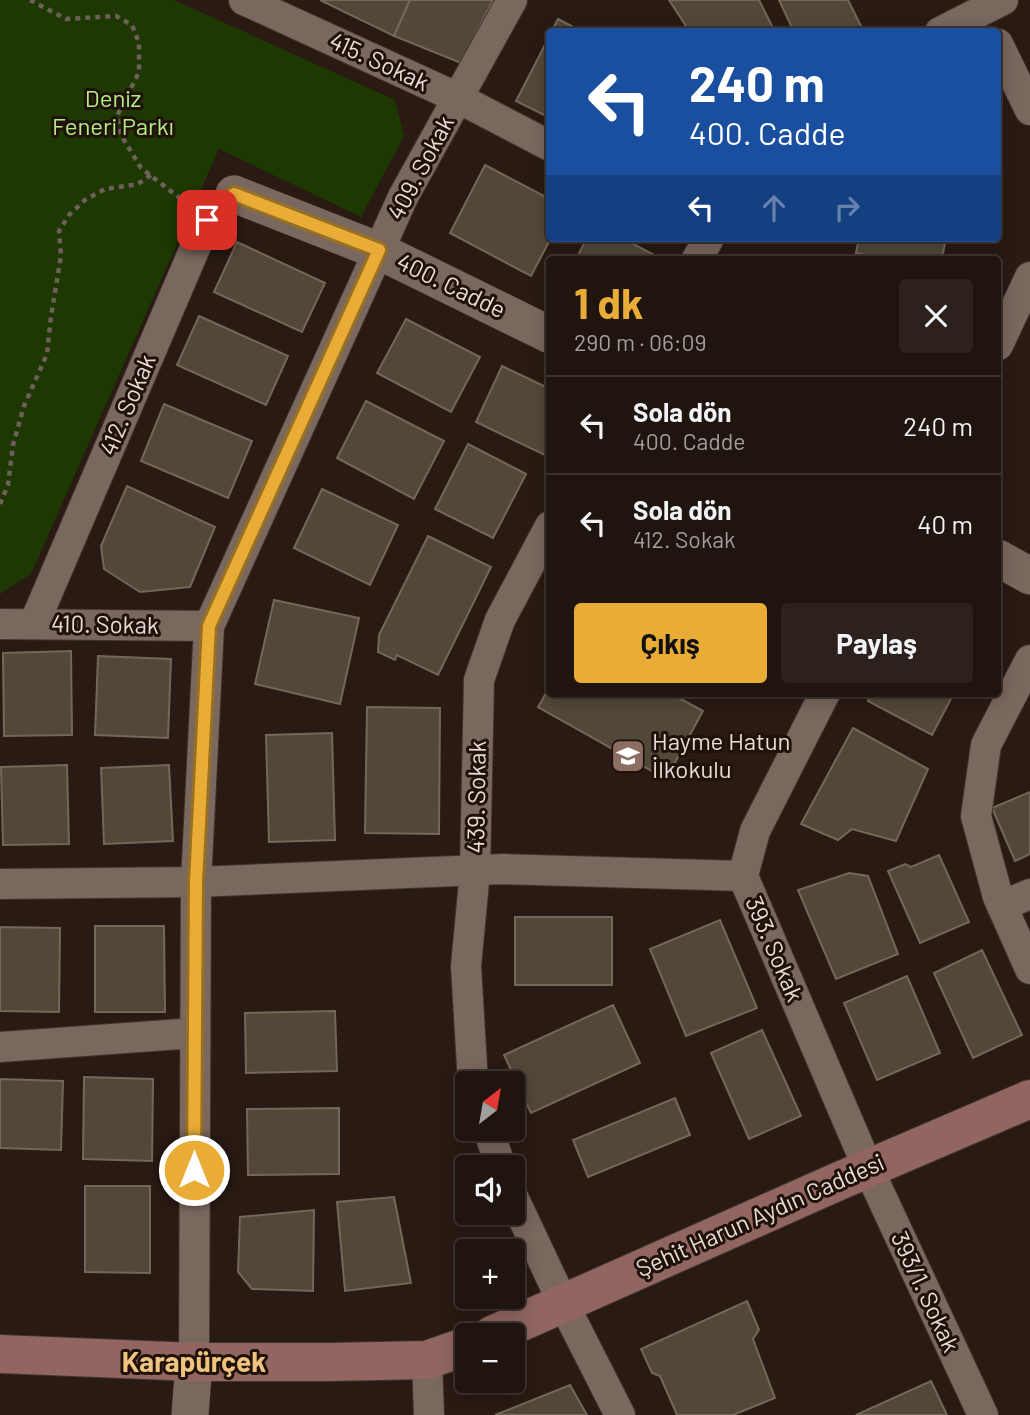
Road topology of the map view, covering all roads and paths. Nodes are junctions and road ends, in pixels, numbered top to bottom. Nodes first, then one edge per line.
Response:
1 (30, 0) edge
2 (244, 0) edge
3 (512, 0) edge
4 (988, 11) edge
5 (949, 28) edge
6 (1001, 50) edge
7 (458, 98) junction
8 (1030, 110) edge
9 (546, 144) edge
10 (151, 175) junction
11 (234, 194) joint
12 (207, 220) junction
13 (379, 250) junction
14 (1030, 277) edge
15 (546, 333) edge
16 (1001, 339) edge
17 (0, 504) edge
18 (546, 534) edge
19 (1001, 560) edge
20 (1030, 576) edge
21 (0, 624) edge
22 (34, 624) junction
23 (209, 626) junction
24 (1030, 660) edge
25 (823, 697) edge
26 (475, 871) junction
27 (743, 876) junction
28 (196, 882) junction
29 (0, 884) edge
30 (1030, 894) edge
31 (1002, 906) junction
32 (1030, 969) edge
33 (195, 1033) junction
34 (0, 1047) edge
35 (472, 1071) edge
36 (1030, 1099) edge
37 (868, 1168) junction
38 (525, 1222) edge
39 (563, 1303) junction
40 (519, 1323) edge
41 (455, 1350) edge
42 (0, 1354) edge
43 (427, 1360) junction
44 (194, 1362) junction
45 (190, 1415) edge
46 (429, 1415) edge
47 (620, 1415) edge
48 (983, 1415) edge

1 - 10 path
2 - 7 street, 415. Sokak
3 - 7 street, 409. Sokak
4 - 5 street
6 - 8 street
7 - 9 street, 415. Sokak
7 - 13 street, 409. Sokak
10 - 12 path
10 - 17 path
11 - 12 street, 412. Sokak
11 - 13 street, 400. Cadde
12 - 22 street, 412. Sokak
13 - 15 street, 400. Cadde
13 - 23 street, 409. Sokak
14 - 16 street
18 - 26 street, 439. Sokak
19 - 20 street
21 - 22 street, 410. Sokak
22 - 23 street, 410. Sokak
23 - 28 street, 409. Sokak
24 - 31 street
25 - 27 street, 393. Sokak
26 - 27 street
26 - 28 street
26 - 35 street, 439. Sokak
27 - 37 street, 393. Sokak
28 - 29 street
28 - 33 street, 409. Sokak
30 - 31 street
31 - 32 street
33 - 34 street
33 - 44 street, 409. Sokak
36 - 37 main road, Şehit Harun Aydın Caddesi
37 - 39 main road, Şehit Harun Aydın Caddesi
37 - 48 street, 393/1. Sokak
38 - 39 street
39 - 40 main road, Şehit Harun Aydın Caddesi
39 - 47 street
41 - 43 main road
42 - 44 main road
43 - 44 main road
43 - 46 street
44 - 45 street

